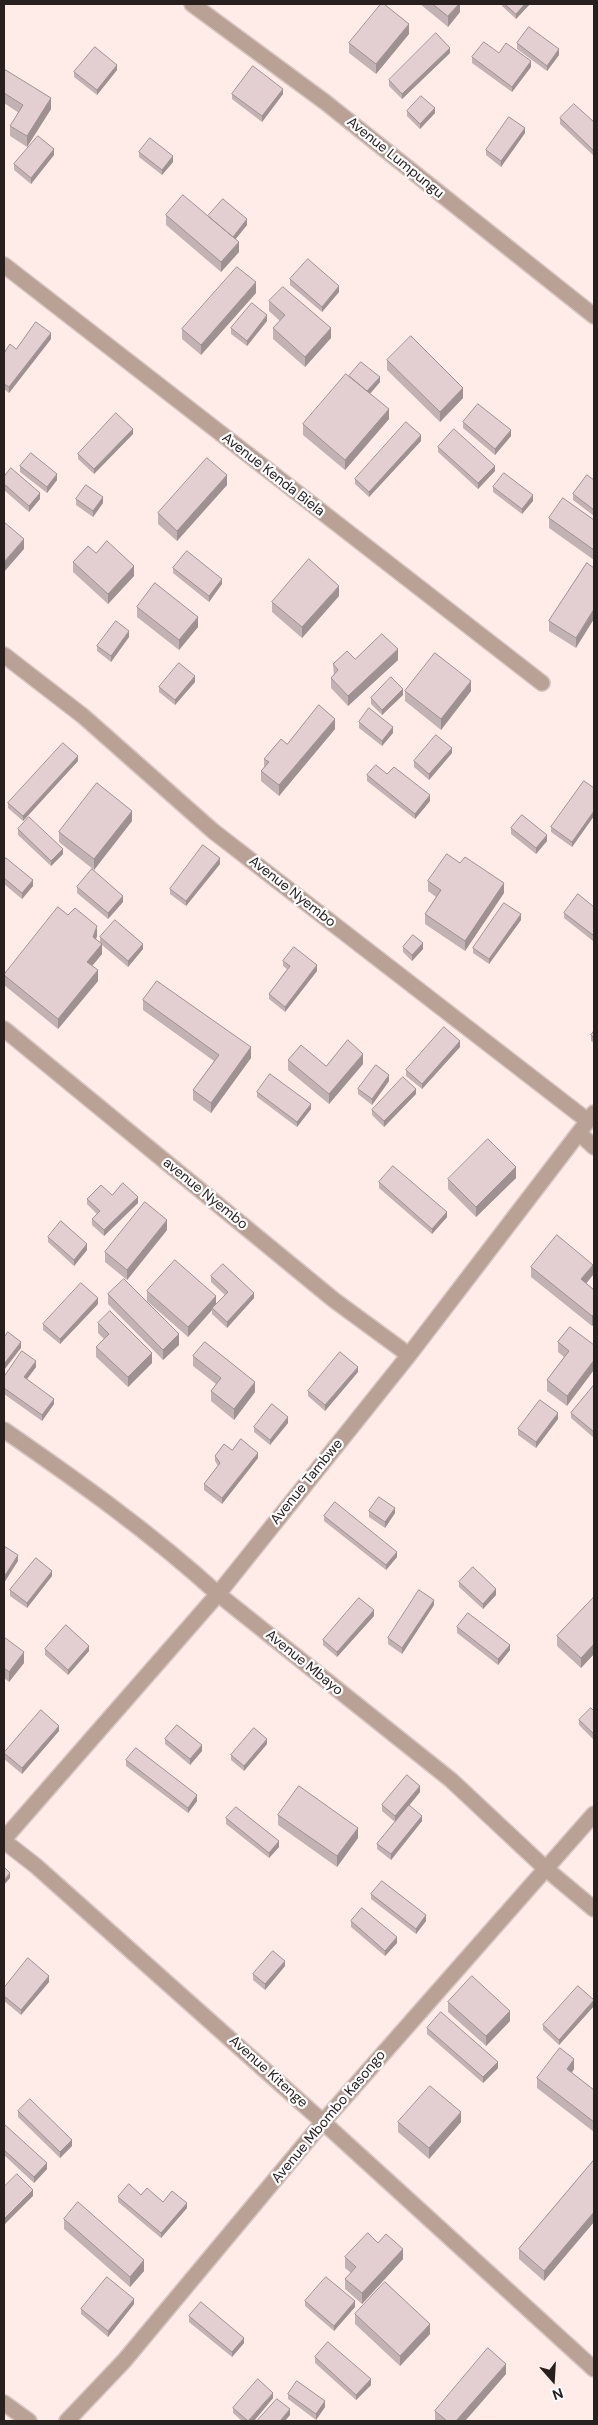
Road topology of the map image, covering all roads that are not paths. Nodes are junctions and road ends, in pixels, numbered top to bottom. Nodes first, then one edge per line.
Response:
1 (192, 4) edge
2 (4, 266) edge
3 (594, 316) edge
4 (4, 655) edge
5 (542, 683) dead end
6 (4, 1030) edge
7 (587, 1122) edge
8 (594, 1147) edge
9 (409, 1355) junction
10 (4, 1430) edge
11 (218, 1594) junction
12 (594, 1814) edge
13 (4, 1840) edge
14 (545, 1868) junction
15 (594, 1909) edge
16 (323, 2122) junction
17 (594, 2369) edge
18 (4, 2403) edge
19 (29, 2421) edge
20 (67, 2421) edge

1 - 3 street, Avenue Lumpungu
2 - 5 street, Avenue Kenda Biela
4 - 7 street, Avenue Nyembo
6 - 9 street, avenue Nyembo
7 - 8 street, Avenue Nyembo
7 - 9 street, Avenue Tambwe
9 - 11 street, Avenue Tambwe
10 - 11 street, Avenue Mbayo
11 - 13 street, Avenue Tambwe
11 - 14 street, Avenue Mbayo
12 - 14 street, Avenue Mbombo Kasongo
13 - 16 street, Avenue Kitenge
14 - 15 street, Avenue Mbayo
14 - 16 street, Avenue Mbombo Kasongo
16 - 17 street, Avenue Kitenge
16 - 20 street, Avenue Mbombo Kasongo
18 - 19 street

